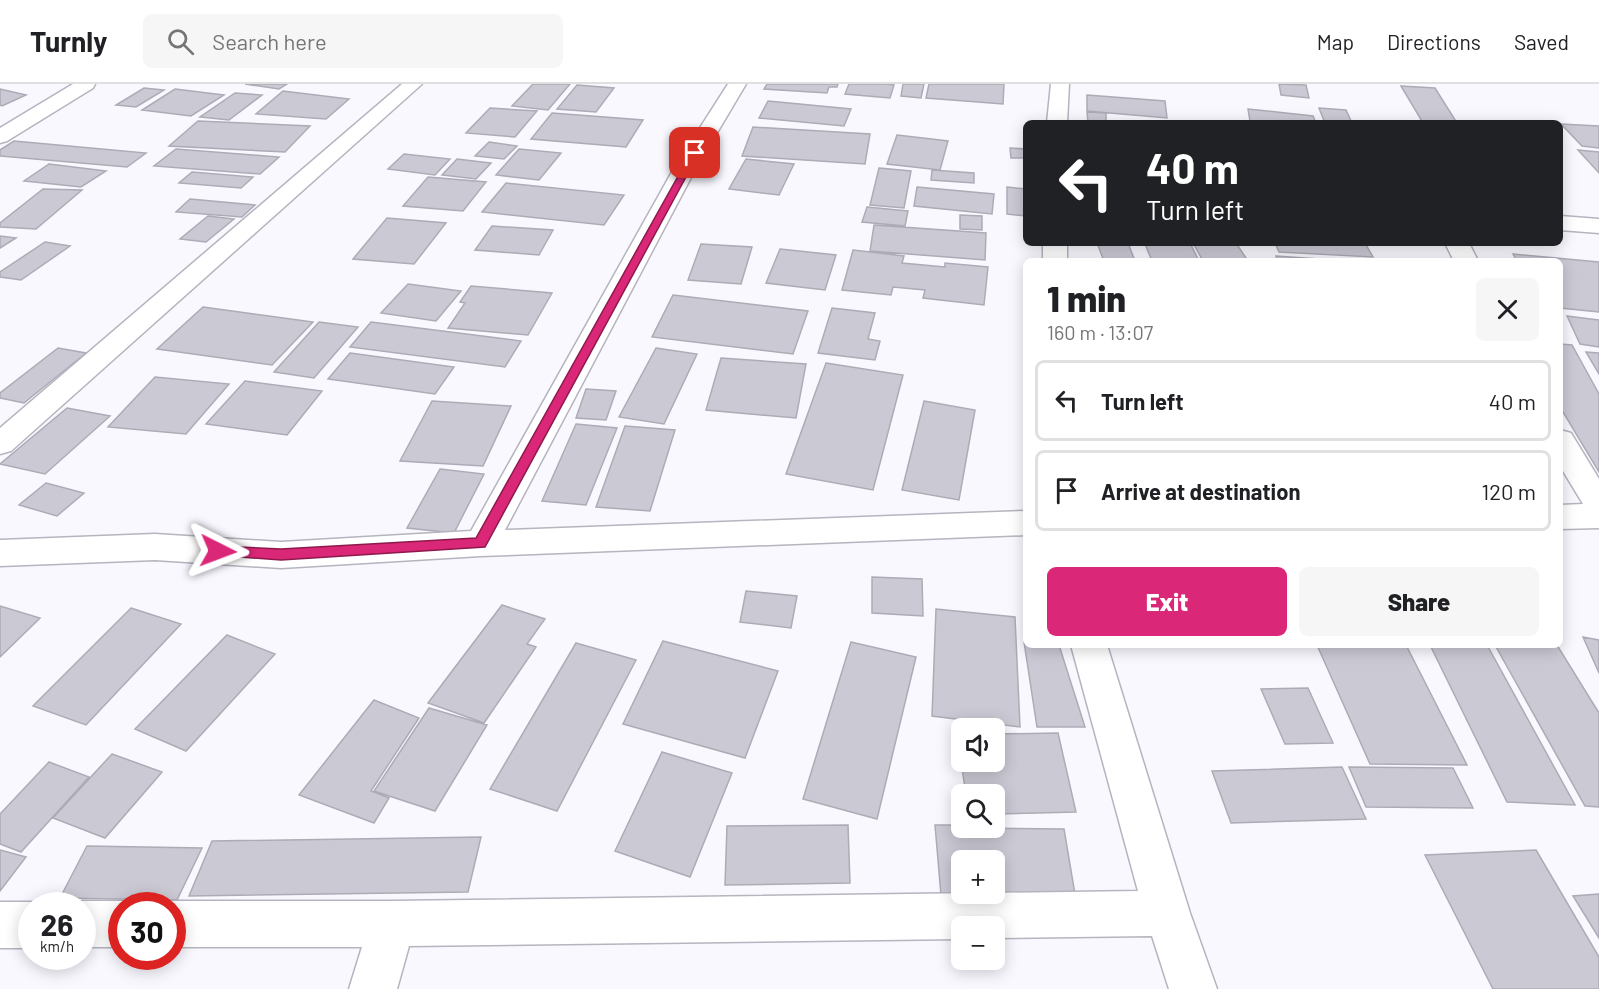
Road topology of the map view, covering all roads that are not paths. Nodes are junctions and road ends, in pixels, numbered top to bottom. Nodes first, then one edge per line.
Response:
1 (86, 84) edge
2 (413, 84) edge
3 (737, 84) edge
4 (1060, 84) edge
5 (1057, 120) edge
6 (0, 137) edge
7 (1563, 223) edge
8 (1599, 225) edge
9 (0, 444) edge
10 (1563, 445) edge
11 (1599, 505) edge
12 (1563, 516) edge
13 (1599, 516) edge
14 (1023, 523) edge
15 (481, 543) junction
16 (0, 553) edge
17 (1090, 648) edge
18 (1167, 913) junction
19 (186, 924) edge
20 (392, 924) junction
21 (0, 925) edge
22 (18, 925) edge
23 (373, 989) edge
24 (1193, 989) edge

1 - 6 street
2 - 9 street
3 - 15 street
4 - 5 street
7 - 8 street
10 - 11 street
12 - 13 street
14 - 15 street
15 - 16 street
17 - 18 street
18 - 20 street
18 - 24 street
19 - 20 street
20 - 23 street
21 - 22 street

